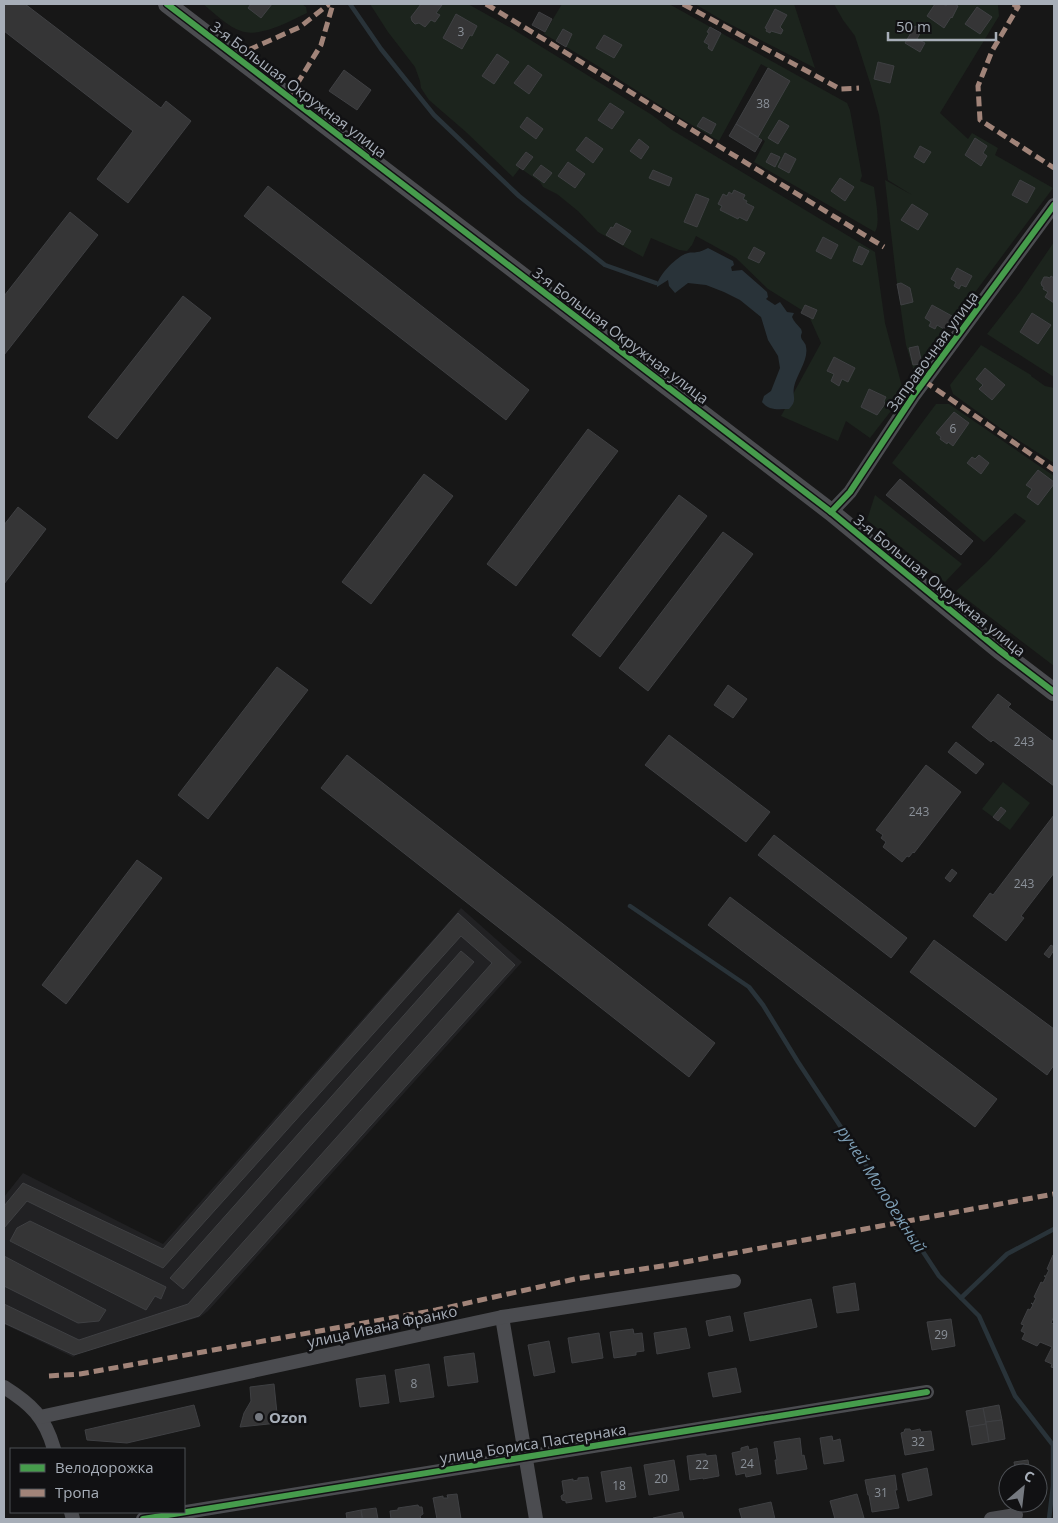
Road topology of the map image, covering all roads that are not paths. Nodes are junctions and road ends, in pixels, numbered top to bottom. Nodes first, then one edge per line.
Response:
1 (168, 4) edge
2 (1054, 205) edge
3 (831, 512) junction
4 (1054, 692) edge
5 (734, 1281) dead end
6 (502, 1317) junction
7 (4, 1387) edge
8 (927, 1392) dead end
9 (40, 1417) junction
10 (54, 1448) edge
11 (525, 1457) junction
12 (185, 1512) edge
13 (180, 1513) edge
14 (1016, 1515) dead end
15 (143, 1519) edge
16 (536, 1519) edge
17 (991, 1519) edge

1 - 3 street, 3-я Большая Окружная улица
2 - 3 street, Заправочная улица
3 - 4 street, 3-я Большая Окружная улица
5 - 6 street, улица Ивана Франко
6 - 9 street, улица Ивана Франко
6 - 11 street
7 - 9 street
8 - 11 street, улица Бориса Пастернака
9 - 10 street
11 - 12 street, улица Бориса Пастернака
11 - 16 street
13 - 15 street, улица Бориса Пастернака
14 - 17 street

